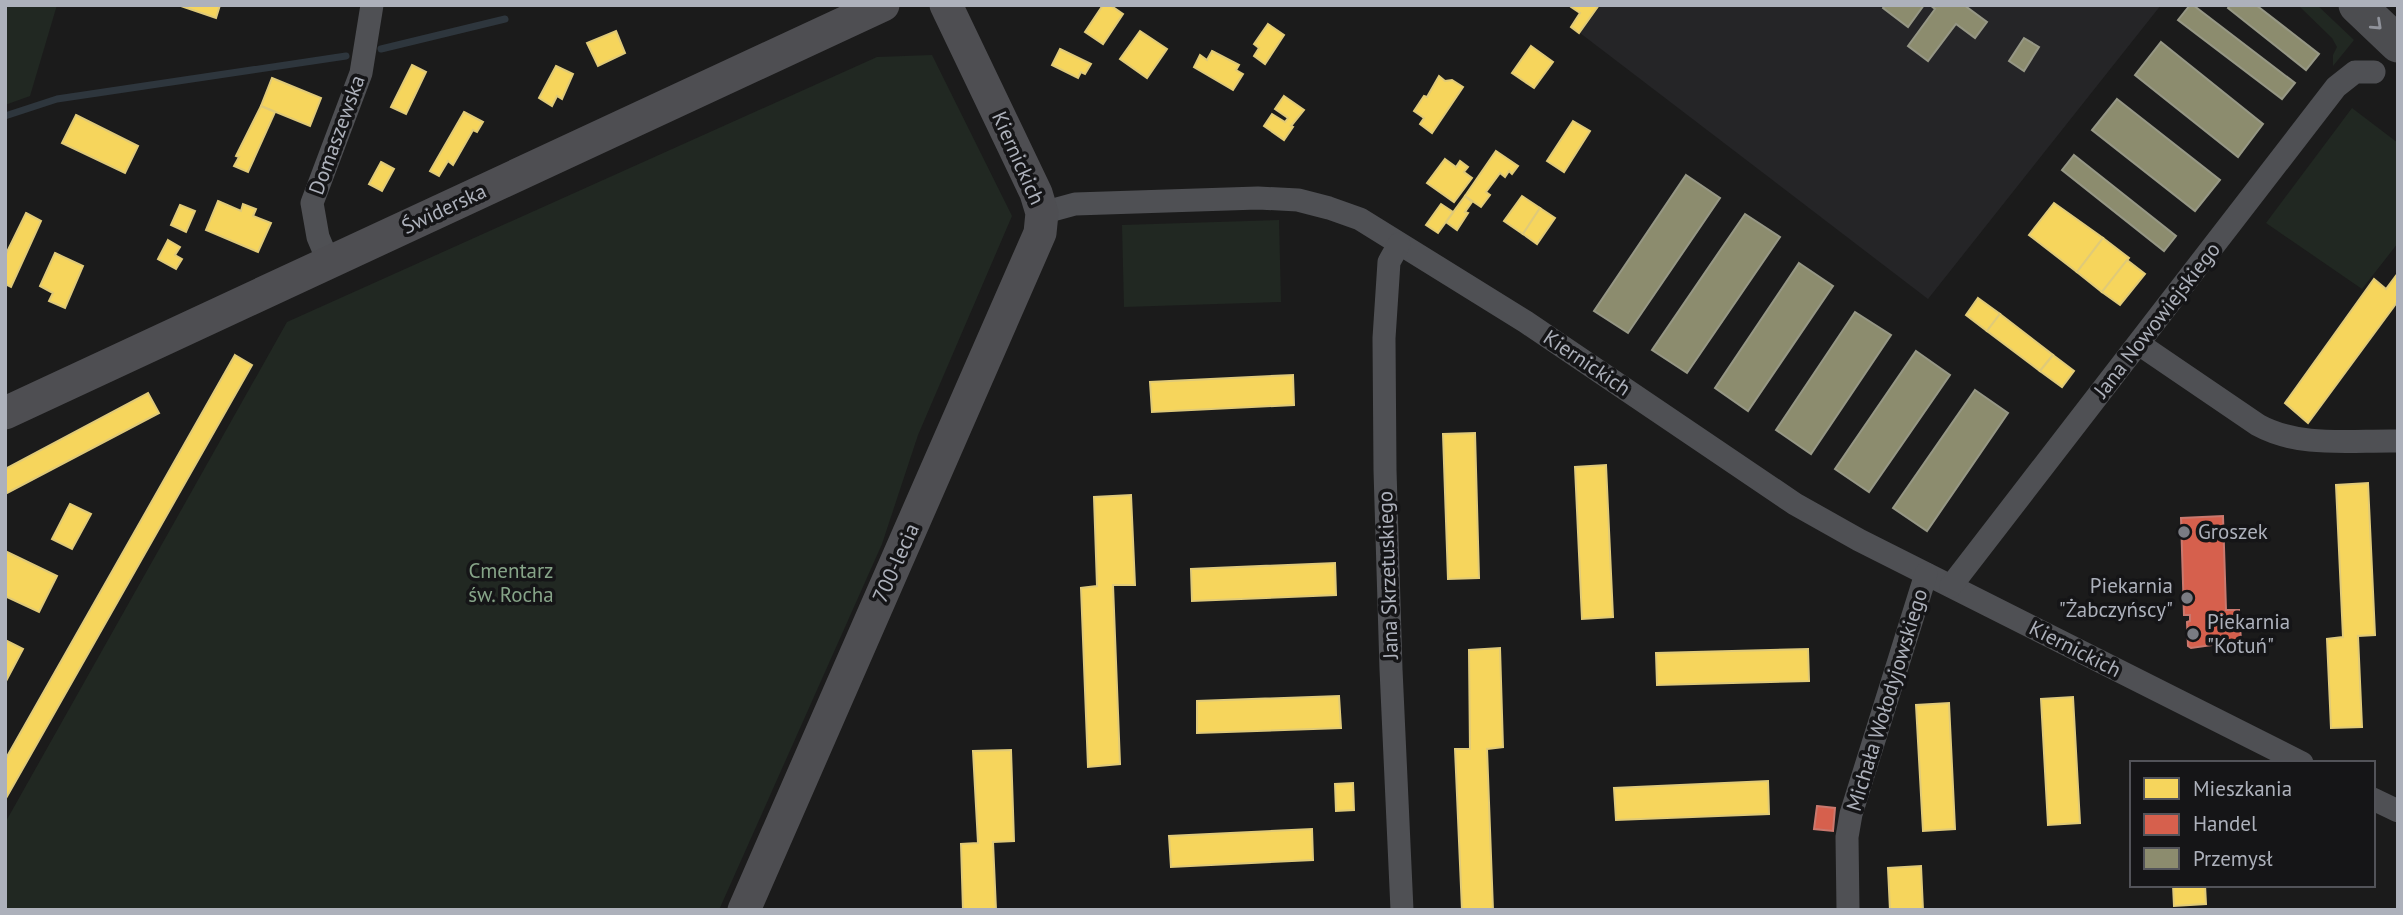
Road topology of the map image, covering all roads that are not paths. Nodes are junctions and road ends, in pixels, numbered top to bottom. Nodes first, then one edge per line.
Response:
1 (372, 5) edge
2 (883, 5) edge
3 (946, 5) edge
4 (2357, 5) edge
5 (2398, 44) edge
6 (2374, 72) dead end
7 (1042, 213) junction
8 (1399, 244) junction
9 (328, 262) junction
10 (2139, 344) junction
11 (5, 413) edge
12 (2398, 441) edge
13 (1926, 574) junction
14 (1951, 586) junction
15 (2298, 761) edge
16 (2375, 800) edge
17 (2398, 811) edge
18 (744, 910) edge
19 (1402, 910) edge
20 (1848, 910) edge

1 - 9 street, Domaszewska
2 - 9 street, Świderska
3 - 7 street, Kiernickich
4 -> 5 main road
6 - 10 street, Jana Nowowiejskiego
7 - 8 street, Kiernickich
7 - 18 street, 700-lecia
8 - 13 street, Kiernickich
8 - 19 street, Jana Skrzetuskiego
9 - 11 street, Świderska
10 - 12 street
10 - 14 street, Jana Nowowiejskiego
13 - 14 street, Kiernickich
13 - 20 street, Michała Wołodyjowskiego
14 - 15 street, Kiernickich
16 - 17 street

